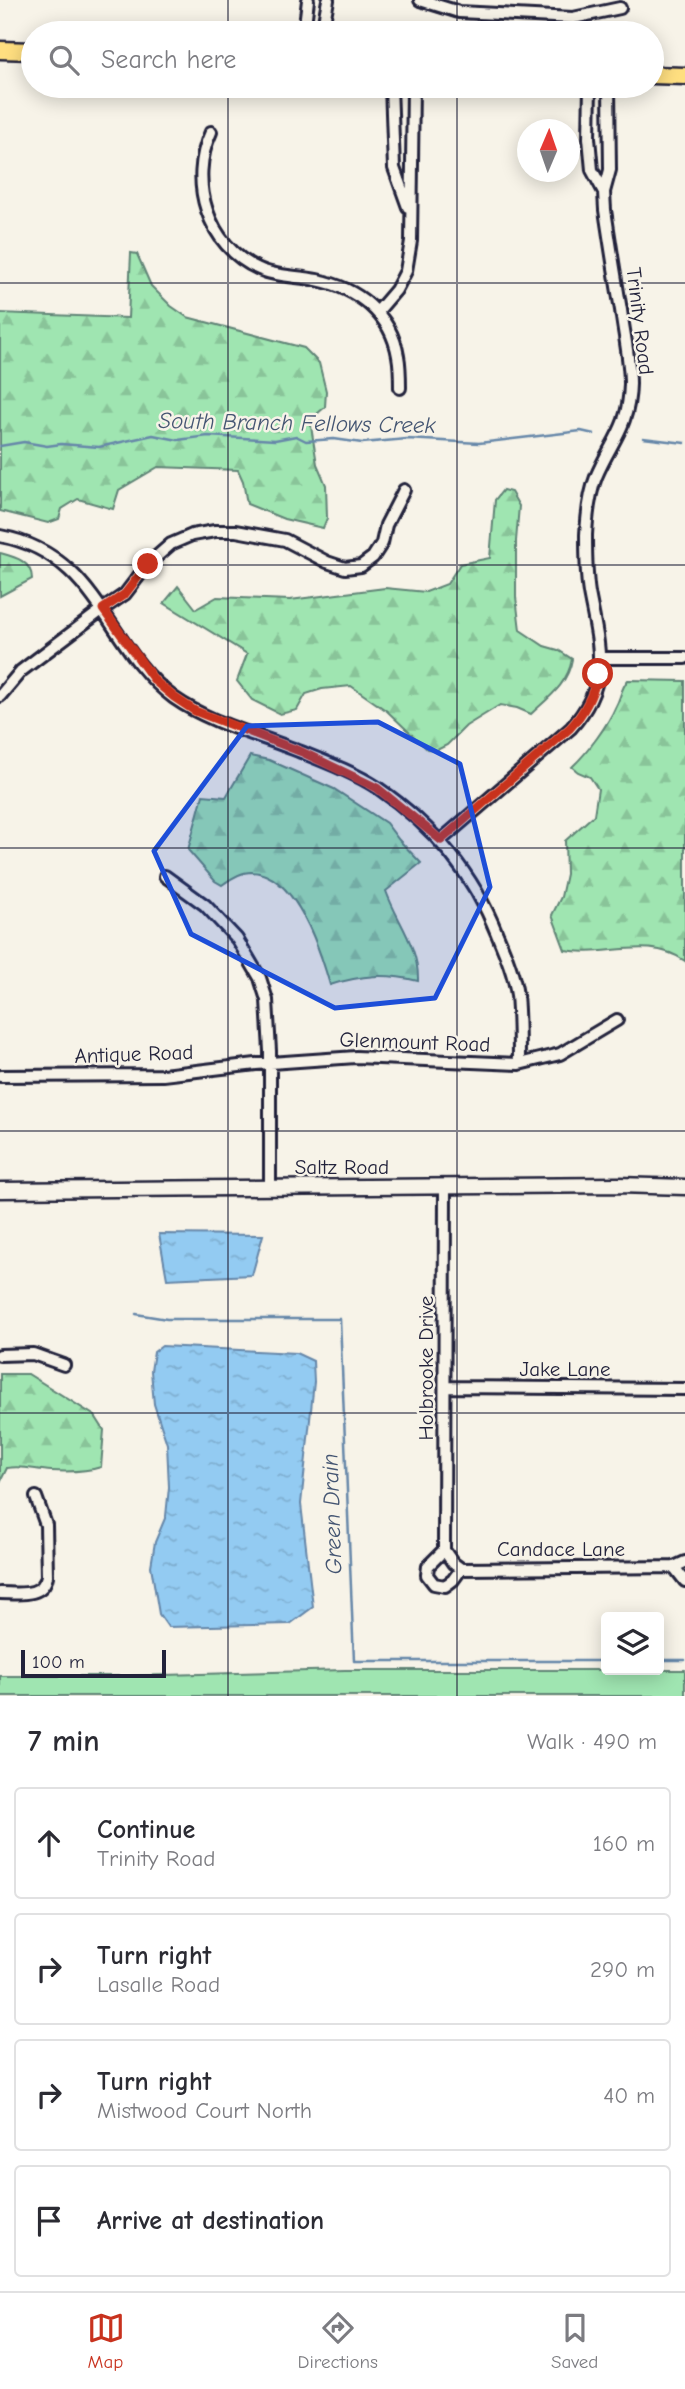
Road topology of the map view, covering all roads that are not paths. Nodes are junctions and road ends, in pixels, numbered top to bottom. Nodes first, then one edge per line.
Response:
1 (308, 0) edge
2 (328, 0) edge
3 (420, 0) edge
4 (620, 8) dead end
5 (305, 21) edge
6 (324, 21) edge
7 (0, 50) edge
8 (21, 51) edge
9 (664, 75) edge
10 (685, 76) edge
11 (391, 98) edge
12 (413, 98) edge
13 (590, 98) edge
14 (609, 98) edge
15 (211, 132) dead end
16 (393, 152) junction
17 (412, 152) junction
18 (604, 192) junction
19 (411, 217) junction
20 (378, 311) junction
21 (400, 388) dead end
22 (404, 490) dead end
23 (0, 536) edge
24 (103, 609) junction
25 (600, 657) junction
26 (685, 658) edge
27 (0, 696) edge
28 (441, 840) junction
29 (165, 876) dead end
30 (617, 1020) dead end
31 (268, 1063) junction
32 (519, 1064) junction
33 (0, 1076) edge
34 (445, 1187) junction
35 (685, 1187) edge
36 (270, 1188) junction
37 (0, 1190) edge
38 (0, 1355) edge
39 (64, 1365) dead end
40 (445, 1387) junction
41 (685, 1389) edge
42 (36, 1497) dead end
43 (444, 1550) junction
44 (680, 1564) edge
45 (461, 1569) junction
46 (685, 1581) edge
47 (0, 1593) edge

1 - 5 street
2 - 6 street
3 - 4 street
7 - 8 main road
9 - 10 main road
11 - 16 street
12 - 17 street
13 - 18 street, Trinity Road
14 - 18 street, Trinity Road
15 - 20 street
16 - 17 street
16 - 19 street
17 - 19 street
18 - 25 street, Trinity Road
19 - 20 street
20 - 21 street
22 - 24 street
23 - 24 street
24 - 27 street
24 - 28 street
25 - 26 street
25 - 28 street, Trinity Road
28 - 32 street
29 - 31 street
30 - 32 street, Glenmount Road
31 - 32 street, Glenmount Road
31 - 33 street, Antique Road
31 - 36 street
34 - 35 street, Saltz Road
34 - 36 street, Saltz Road
34 - 40 street, Holbrooke Drive
36 - 37 street, Saltz Road
38 - 39 street
40 - 41 street, Jake Lane
40 - 43 street, Holbrooke Drive
42 - 47 street
43 - 45 street
43 - 45 street
44 - 45 street, Candace Lane
44 - 46 street

